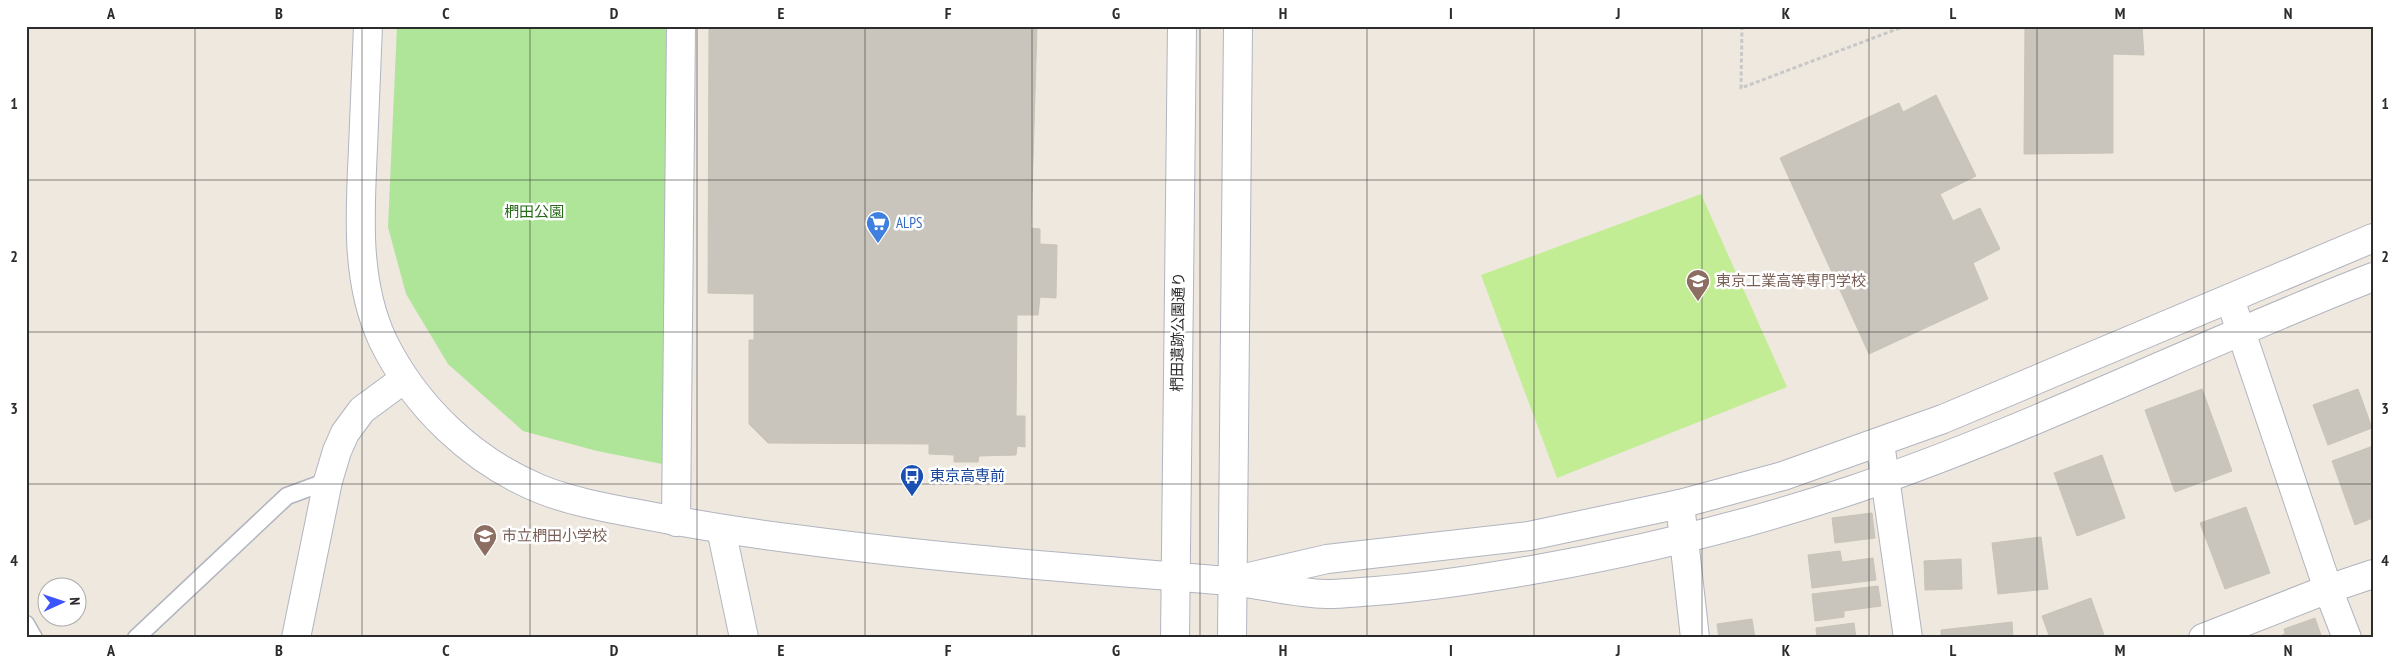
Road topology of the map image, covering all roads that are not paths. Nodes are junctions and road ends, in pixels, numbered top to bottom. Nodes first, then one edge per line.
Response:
1 (368, 26) edge
2 (681, 26) edge
3 (1182, 26) edge
4 (1238, 26) edge
5 (2373, 238) edge
6 (2373, 277) edge
7 (2230, 299) junction
8 (2241, 332) junction
9 (404, 378) junction
10 (1880, 443) junction
11 (1884, 478) junction
12 (328, 481) junction
13 (1680, 504) junction
14 (676, 522) junction
15 (721, 529) junction
16 (1684, 540) junction
17 (2373, 574) edge
18 (1175, 578) junction
19 (1232, 581) junction
20 (2328, 589) junction
21 (26, 624) edge
22 (34, 638) edge
23 (136, 638) edge
24 (296, 638) edge
25 (744, 638) edge
26 (1175, 638) edge
27 (1232, 638) edge
28 (1695, 638) edge
29 (1908, 638) edge
30 (2202, 638) edge
31 (2347, 638) edge

1 - 9 street
2 - 14 street
3 - 18 street, 椚田遺跡公園通り
4 - 19 street
5 - 7 street
6 - 8 street
7 - 8 street
7 - 10 street
8 - 11 street
8 - 20 street
9 - 12 street
9 - 14 street
10 - 11 street
10 - 13 street
11 - 16 street
11 - 29 street
12 - 23 lane
12 - 24 street
13 - 16 street
13 - 19 street
14 - 15 street
15 - 18 street
15 - 25 street
16 - 19 street
16 - 28 street
17 - 20 street
18 - 19 street
18 - 26 street, 椚田遺跡公園通り
19 - 27 street
20 - 30 street
20 - 31 street
21 - 22 lane

